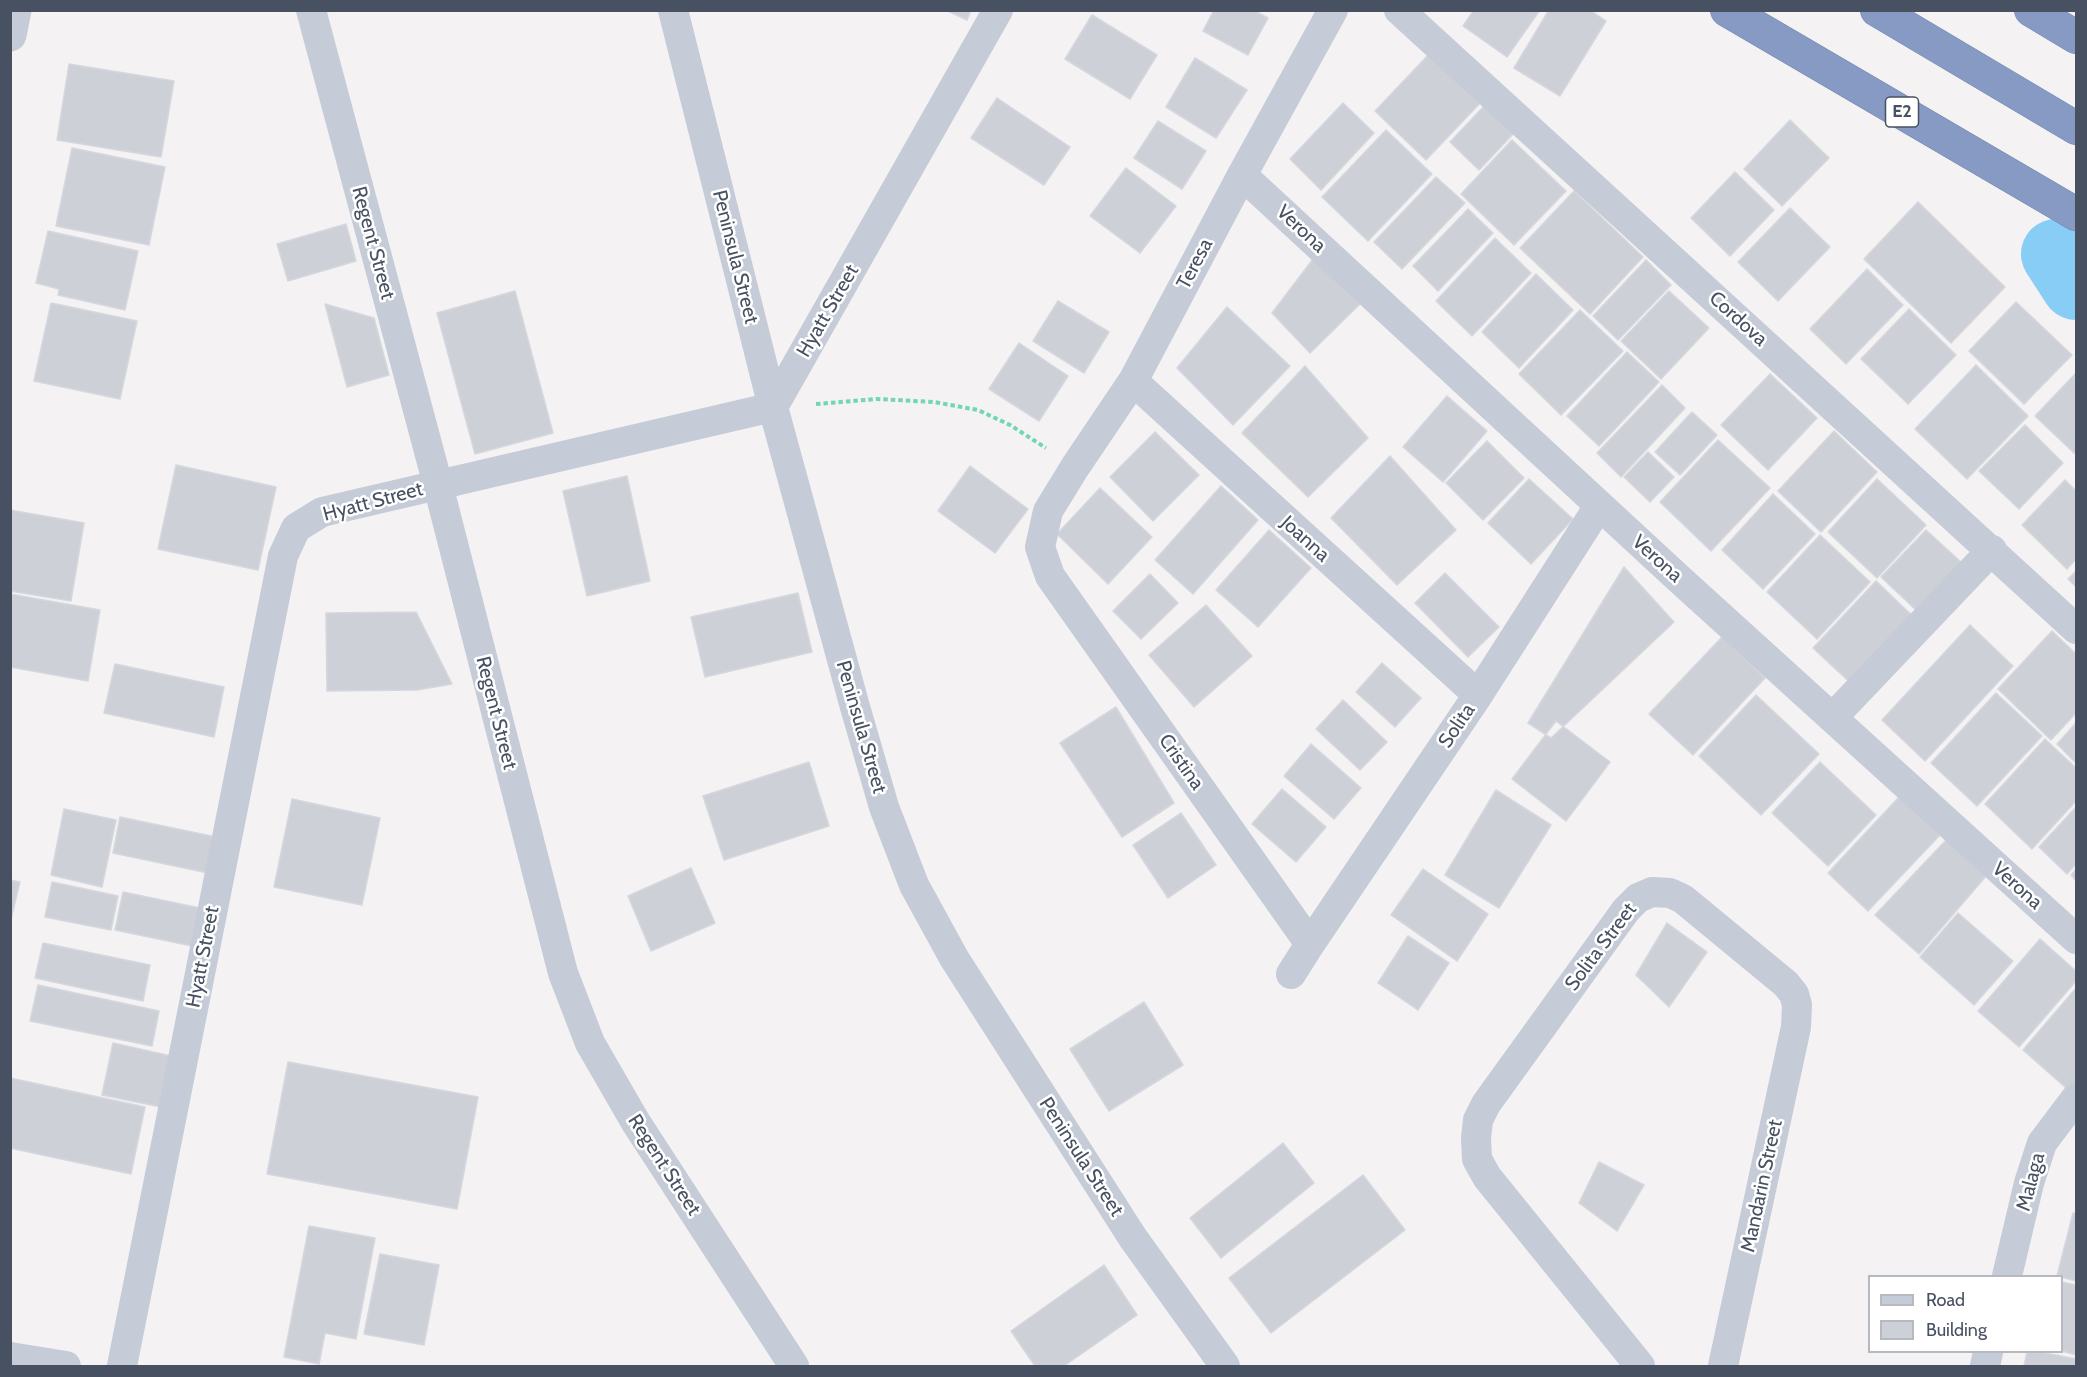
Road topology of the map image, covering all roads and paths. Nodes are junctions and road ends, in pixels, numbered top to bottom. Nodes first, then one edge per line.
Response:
1 (15, 10) edge
2 (311, 10) edge
3 (673, 10) edge
4 (998, 10) edge
5 (1333, 10) edge
6 (1399, 10) edge
7 (1727, 10) edge
8 (1877, 10) edge
9 (2031, 10) edge
10 (10, 35) edge
11 (2076, 37) edge
12 (2076, 128) edge
13 (1242, 175) junction
14 (2076, 214) edge
15 (1133, 381) junction
16 (773, 407) junction
17 (1075, 467) junction
18 (438, 485) junction
19 (1599, 506) junction
20 (1040, 547) joint
21 (1992, 550) junction
22 (2076, 629) edge
23 (1478, 695) junction
24 (1832, 718) junction
25 (2076, 939) edge
26 (1310, 944) junction
27 (1291, 974) dead end
28 (1797, 1005) joint
29 (2076, 1098) edge
30 (2007, 1275) edge
31 (10, 1357) edge
32 (66, 1366) edge
33 (122, 1366) edge
34 (794, 1366) edge
35 (1226, 1366) edge
36 (1640, 1366) edge
37 (1724, 1366) edge

1 - 10 street
2 - 18 street, Regent Street
3 - 16 street, Peninsula Street
4 - 16 street, Hyatt Street
5 - 13 street, Teresa
6 - 21 street, Cordova
7 - 14 highway, E2
8 - 12 highway
9 - 11 highway
13 - 15 street, Teresa
13 - 19 street, Verona
15 - 17 street, Teresa
15 - 23 street, Joanna
16 - 17 path
16 - 18 street, Hyatt Street
16 - 35 street, Peninsula Street
17 - 20 street, Teresa
18 - 33 street, Hyatt Street
18 - 34 street, Regent Street
19 - 23 street, Solita
19 - 24 street, Verona
20 - 26 street, Cristina
21 - 22 street, Cordova
21 - 24 street
23 - 26 street, Solita
24 - 25 street, Verona
26 - 27 street
28 - 36 street, Solita Street
28 - 37 street, Mandarin Street
29 - 30 street, Malaga
31 - 32 street

